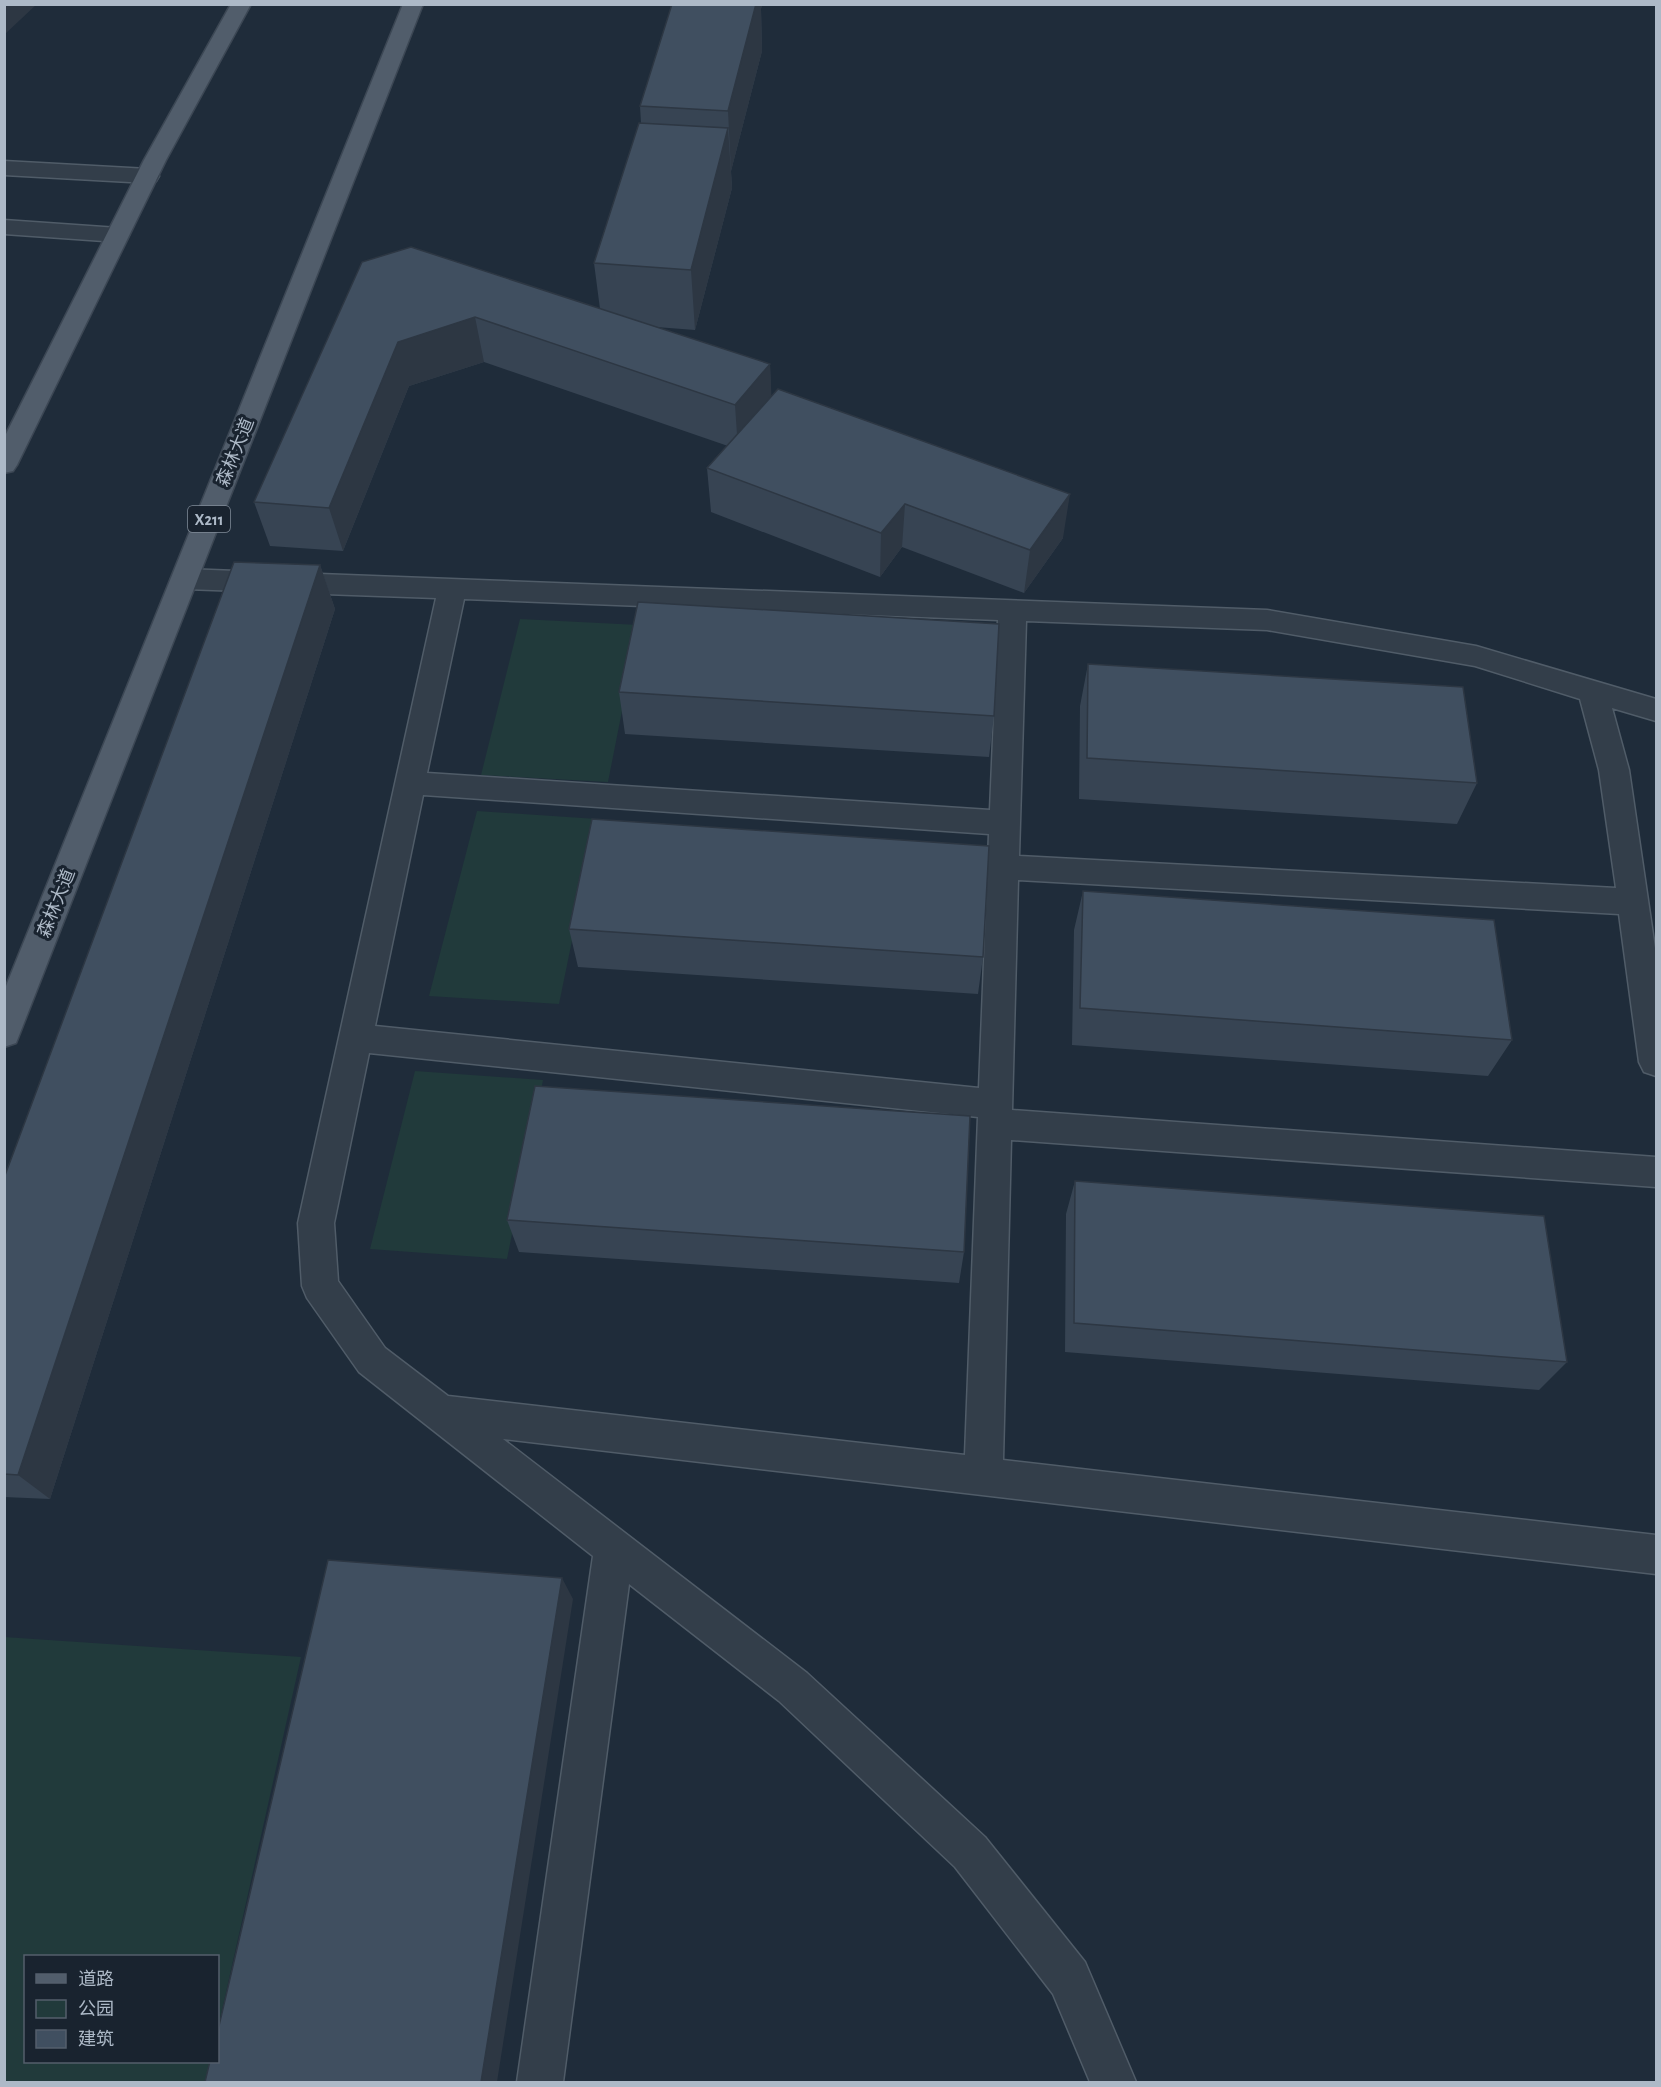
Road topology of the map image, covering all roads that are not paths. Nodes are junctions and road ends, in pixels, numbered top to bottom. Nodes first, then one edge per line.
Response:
1 (241, 4) edge
2 (413, 4) edge
3 (4, 168) edge
4 (148, 176) junction
5 (4, 227) edge
6 (118, 235) junction
7 (4, 465) edge
8 (185, 579) junction
9 (452, 589) junction
10 (1012, 610) junction
11 (1593, 692) junction
12 (1656, 710) edge
13 (411, 783) junction
14 (1005, 824) junction
15 (1004, 867) junction
16 (1633, 902) junction
17 (4, 1032) edge
18 (356, 1038) junction
19 (1656, 1062) edge
20 (995, 1114) junction
21 (1656, 1172) edge
22 (440, 1413) junction
23 (983, 1476) junction
24 (614, 1547) junction
25 (1656, 1555) edge
26 (540, 2082) edge
27 (1113, 2082) edge

1 - 4 main road
2 - 8 main road, 森林大道 / X211
3 - 4 street
4 - 6 main road
5 - 6 street
6 - 7 main road
8 - 9 street
8 - 17 main road, 森林大道 / X211
9 - 10 street
9 - 13 street
10 - 11 street
10 - 14 street
11 - 12 street
11 - 16 street
13 - 14 street
13 - 18 street
14 - 15 street
15 - 16 street
15 - 20 street
16 - 19 street
18 - 20 street
18 - 22 street
20 - 21 street
20 - 23 street
22 - 23 street
22 - 24 street
23 - 25 street
24 - 26 street
24 - 27 street

